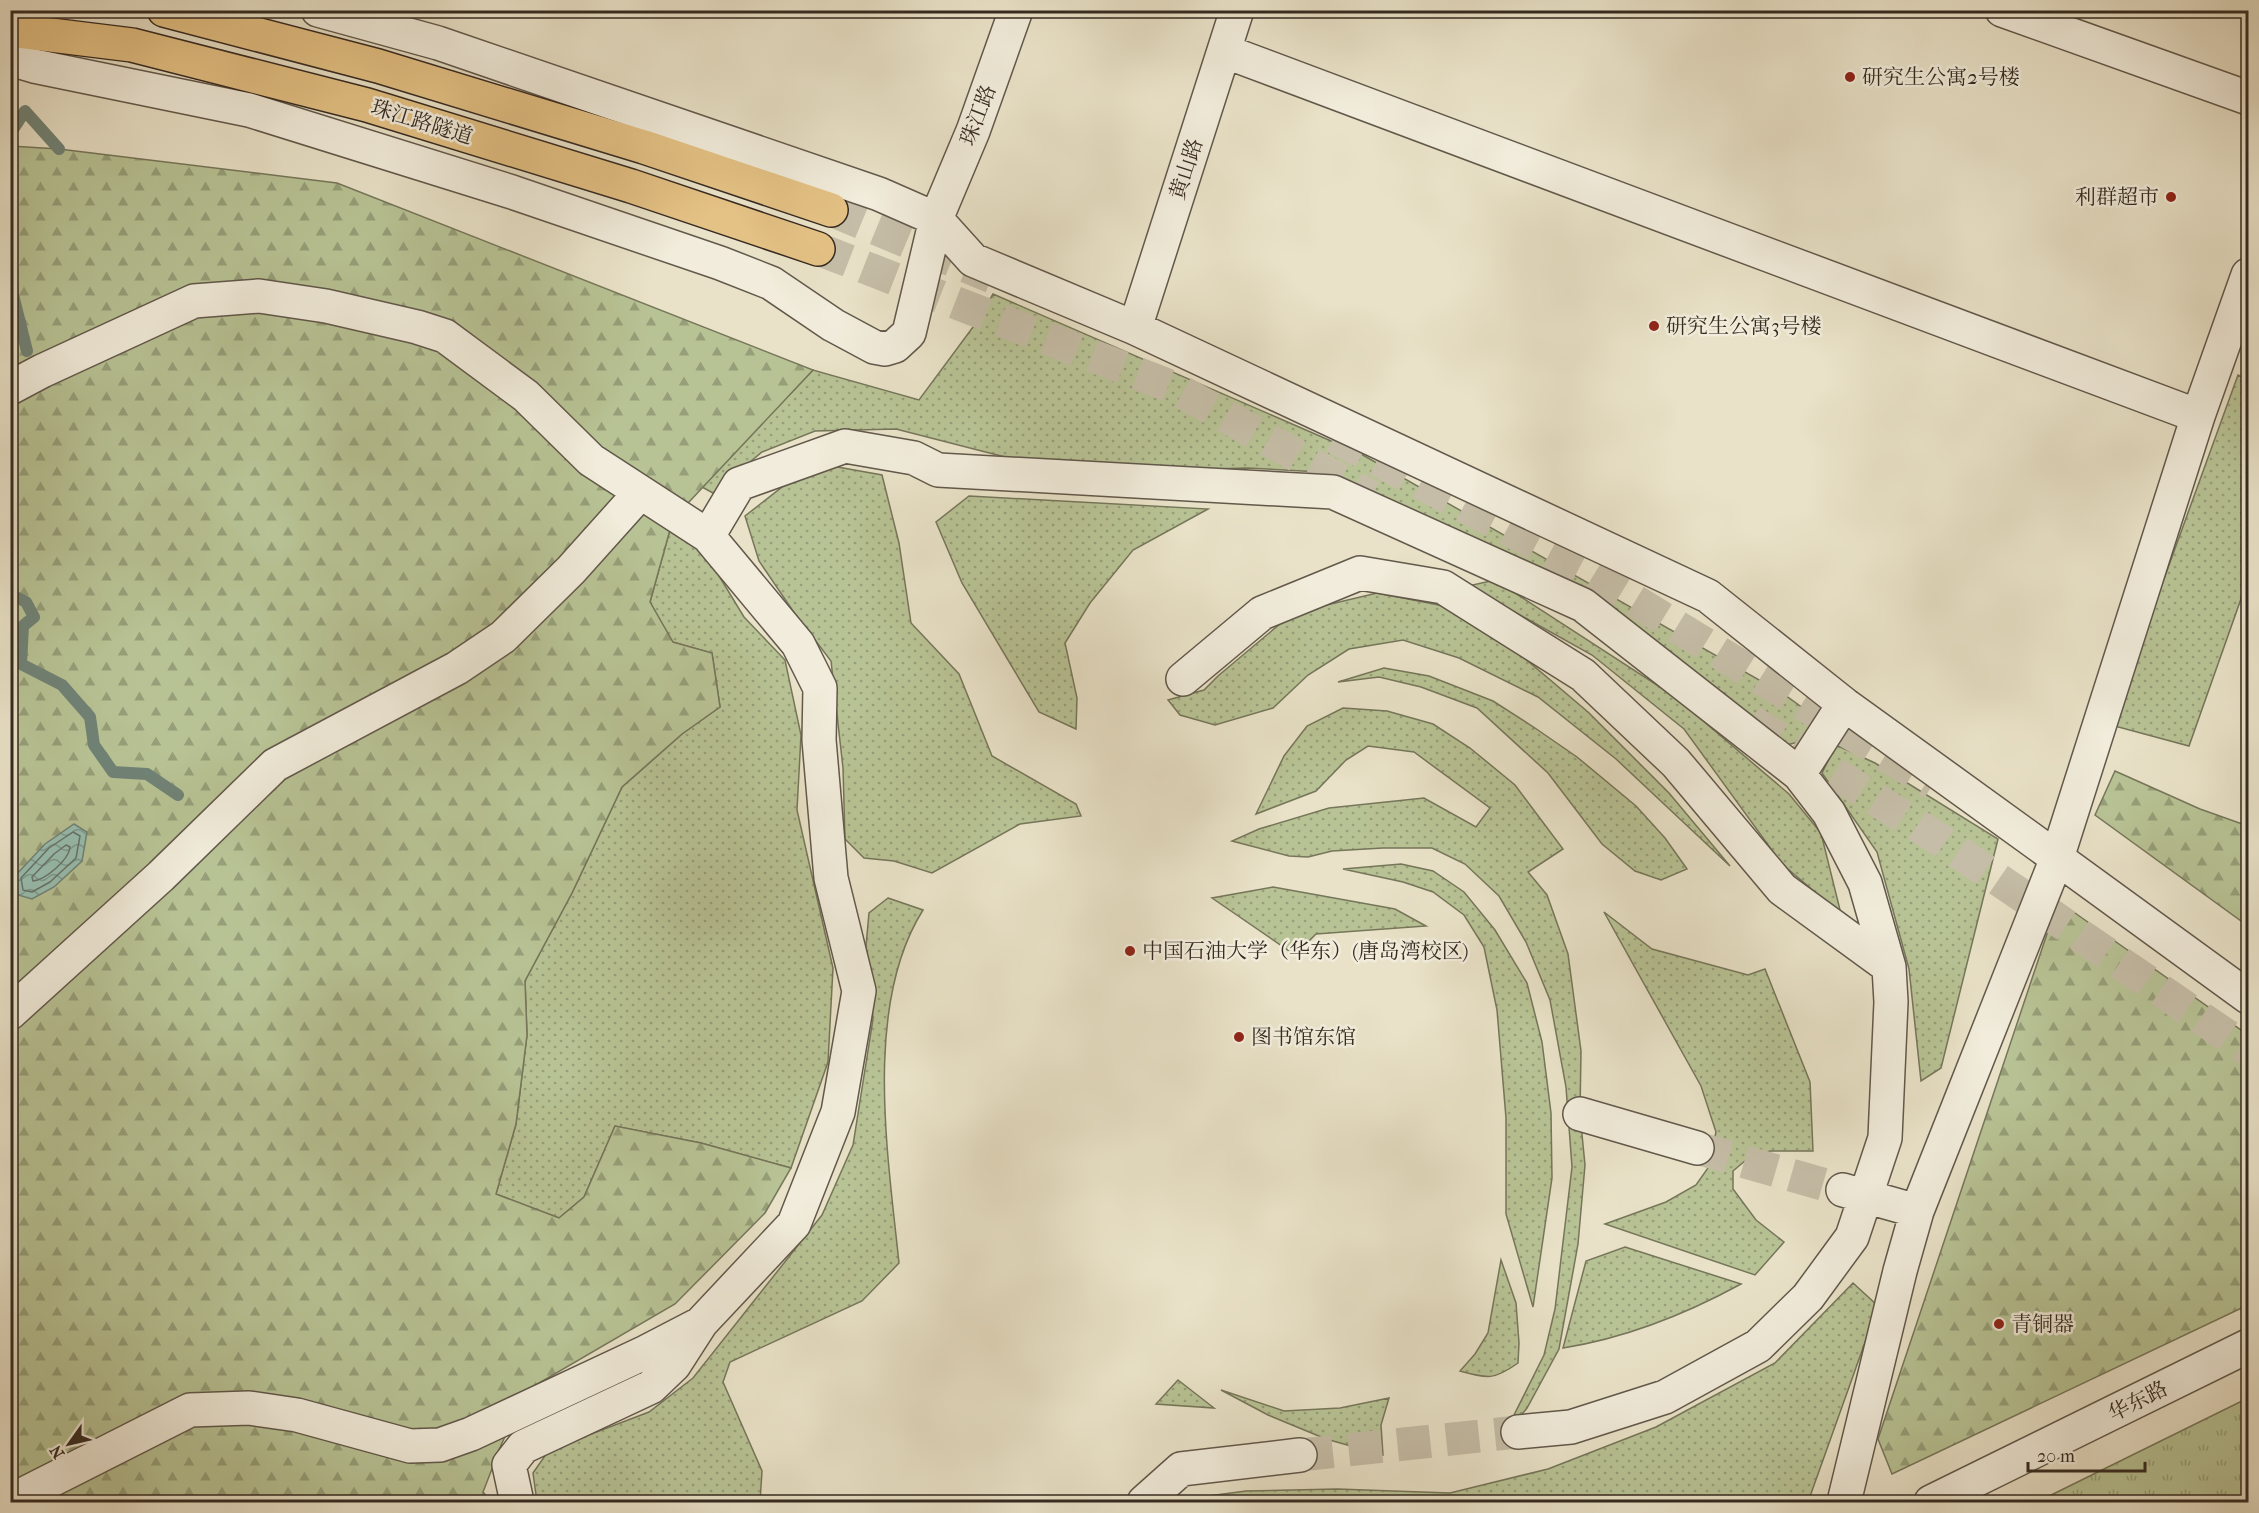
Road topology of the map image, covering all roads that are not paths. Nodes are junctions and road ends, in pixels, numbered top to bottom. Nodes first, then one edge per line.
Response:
1 (164, 10) edge
2 (318, 10) edge
3 (1016, 10) edge
4 (1237, 10) edge
5 (2002, 10) edge
6 (13, 39) edge
7 (1224, 51) junction
8 (2248, 98) edge
9 (831, 210) tunnel mouth
10 (936, 219) junction
11 (818, 249) tunnel mouth
12 (2248, 275) edge
13 (1135, 328) junction
14 (10, 388) edge
15 (2198, 416) junction
16 (640, 493) junction
17 (708, 536) junction
18 (1183, 679) dead end
19 (1844, 704) junction
20 (1799, 774) junction
21 (2057, 858) junction
22 (1889, 967) junction
23 (2248, 997) edge
24 (10, 1013) edge
25 (1580, 1114) dead end
26 (1696, 1148) tunnel mouth
27 (1854, 1194) junction
28 (1917, 1211) junction
29 (701, 1323) junction
30 (2248, 1346) edge
31 (1518, 1432) tunnel mouth
32 (1300, 1455) tunnel mouth
33 (17, 1503) edge
34 (517, 1503) edge
35 (1144, 1503) edge
36 (1844, 1503) edge
37 (1930, 1503) edge

1 - 9 main road, 珠江路隧道
2 - 10 street
3 - 10 street, 珠江路
4 - 7 street, 黄山路
5 - 8 street
6 - 10 street, 珠江路
6 - 11 main road, 珠江路隧道
7 - 13 street, 黄山路
7 - 15 street
10 - 13 street
12 - 15 street
13 - 19 street
14 - 16 street
15 - 21 street
16 - 17 street
16 - 24 street
17 - 20 street
17 - 29 street
18 - 22 street
19 - 20 street
19 - 21 street
20 - 22 street
21 - 23 street
21 - 28 street
22 - 27 street
25 - 26 street
27 - 28 street
27 - 31 street
28 - 36 street
29 - 33 street
29 - 34 street
30 - 37 street, 华东路
32 - 35 street

